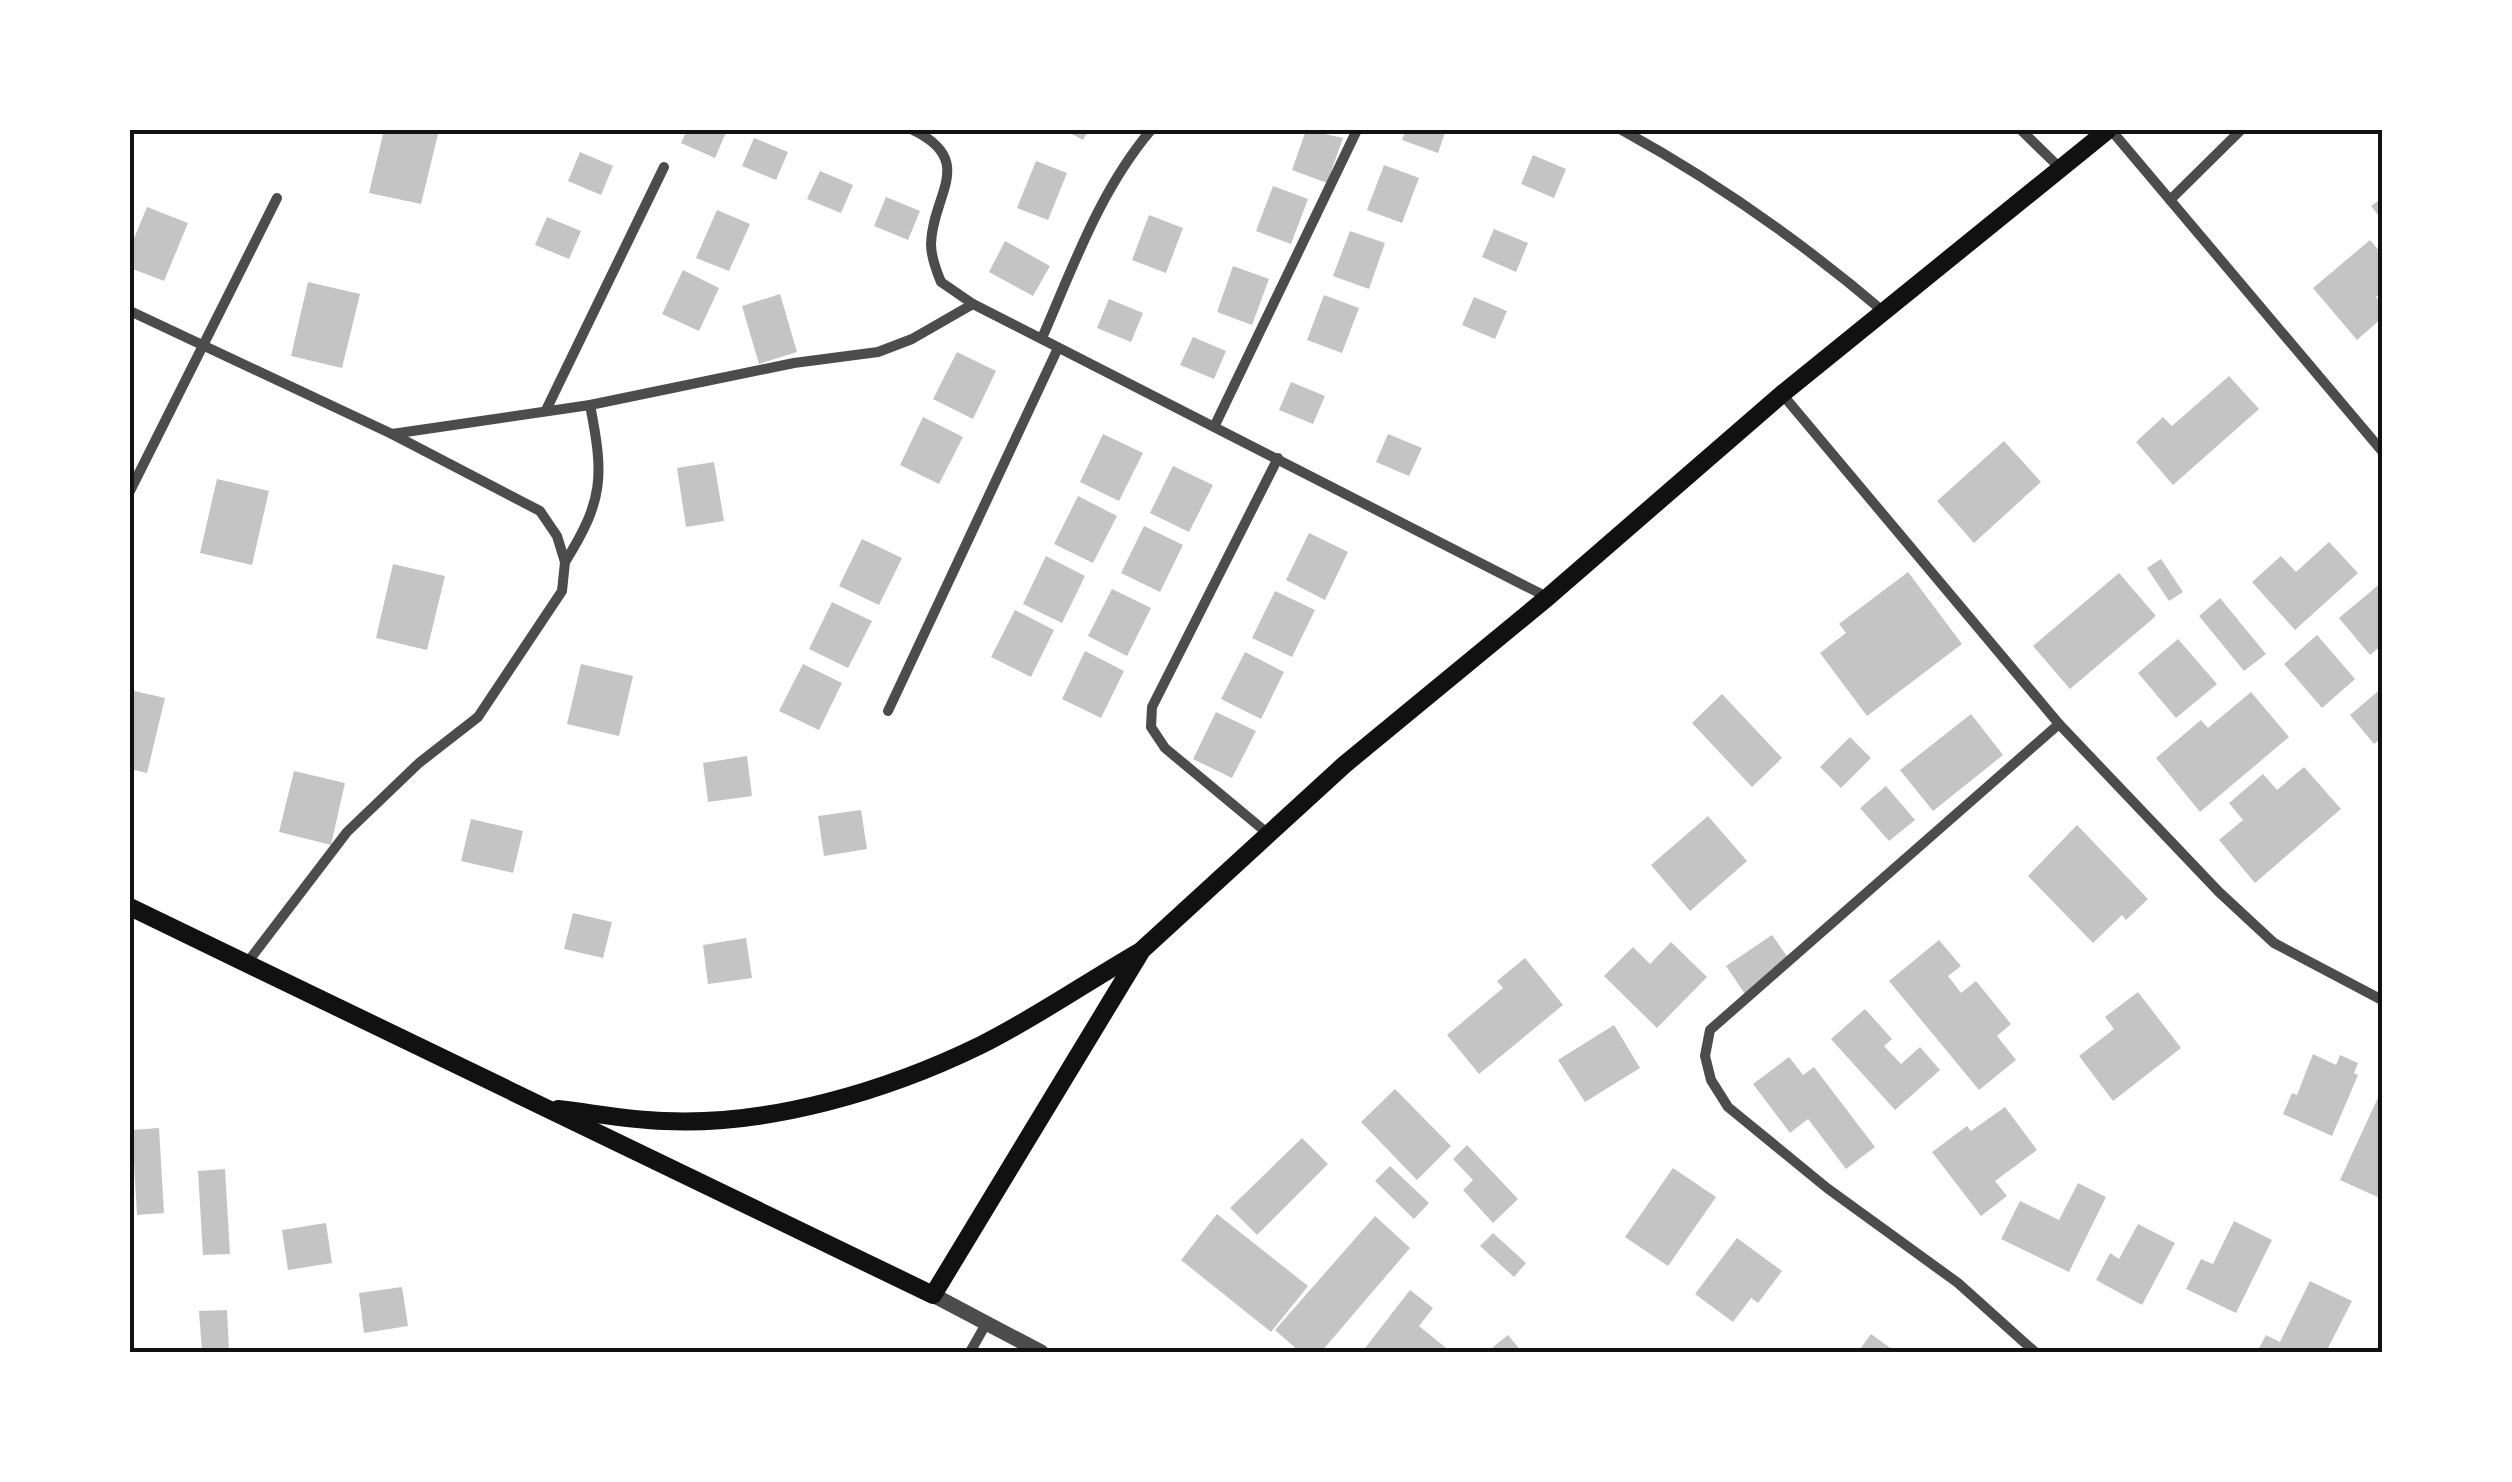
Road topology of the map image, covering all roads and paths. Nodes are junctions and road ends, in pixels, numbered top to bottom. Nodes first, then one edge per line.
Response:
1 (912, 130) edge
2 (1150, 130) edge
3 (1358, 130) edge
4 (1622, 130) edge
5 (2022, 130) edge
6 (2241, 130) edge
7 (2100, 132) edge
8 (664, 167) dead end
9 (2060, 168) junction
10 (277, 198) dead end
11 (2170, 200) junction
12 (973, 304) junction
13 (130, 310) edge
14 (1884, 312) junction
15 (1042, 338) junction
16 (205, 345) junction
17 (1058, 348) junction
18 (1782, 394) junction
19 (590, 405) junction
20 (546, 408) junction
21 (1216, 426) junction
22 (392, 434) junction
23 (2382, 451) edge
24 (1278, 458) junction
25 (130, 491) edge
26 (565, 562) junction
27 (1548, 598) junction
28 (888, 711) dead end
29 (2059, 724) junction
30 (1266, 832) junction
31 (130, 906) edge
32 (1142, 950) junction
33 (247, 963) junction
34 (2382, 1000) edge
35 (542, 1108) junction
36 (933, 1294) junction
37 (986, 1324) junction
38 (970, 1352) edge
39 (1041, 1352) edge
40 (2034, 1352) edge

1 - 12 street
2 - 15 street
3 - 21 street
4 - 14 street
5 - 9 street
6 - 11 street
7 - 9 main road
7 - 11 street
8 - 20 street
9 - 14 main road
10 - 16 street
11 - 23 street
12 - 15 street
12 - 19 street
13 - 16 street
14 - 18 main road
15 - 17 street
16 - 22 street
16 - 25 street
17 - 21 street
17 - 28 street
18 - 27 main road
18 - 29 street
19 - 20 street
19 - 26 street
20 - 22 street
21 - 24 street
22 - 26 street
24 - 27 street
24 - 30 street
26 - 33 street
27 - 30 main road
29 - 34 street
29 - 40 street
30 - 32 main road
31 - 33 main road
32 - 35 main road
32 - 36 main road
33 - 35 main road
35 - 36 main road
36 - 37 street
37 - 38 street
37 - 39 street

